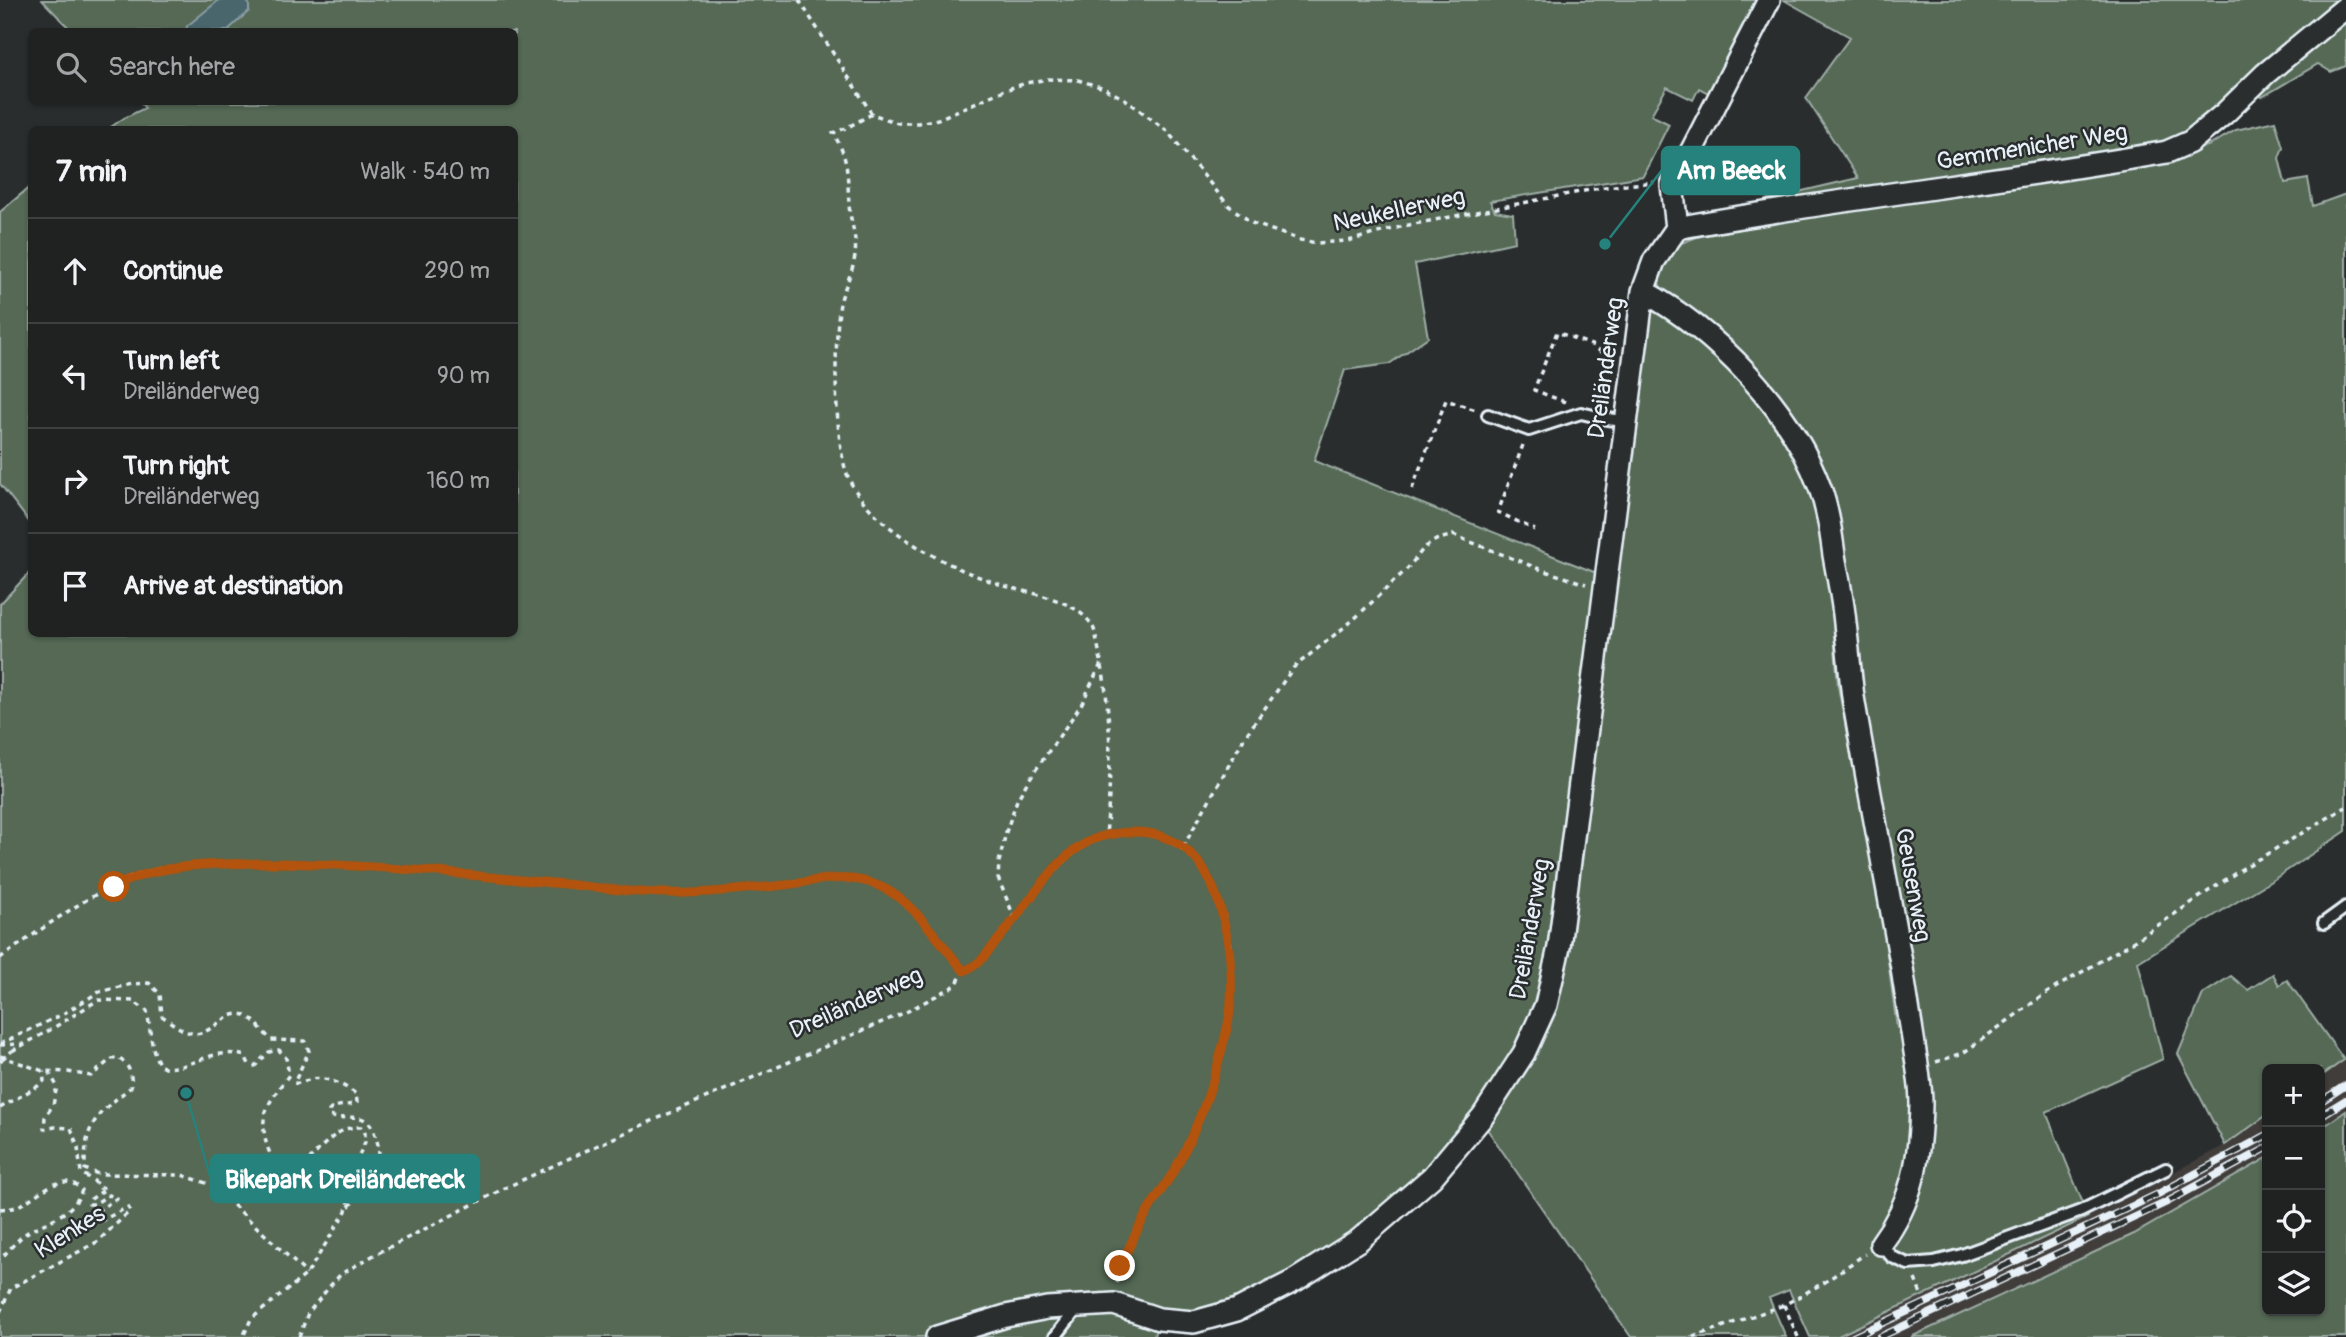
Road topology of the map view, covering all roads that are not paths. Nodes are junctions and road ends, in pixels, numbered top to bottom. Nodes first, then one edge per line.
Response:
1 (1769, 0) edge
2 (2346, 7) edge
3 (1677, 228) junction
4 (1643, 291) junction
5 (1488, 415) road end
6 (1625, 421) junction
7 (2346, 907) edge
8 (2325, 923) dead end
9 (2166, 1169) dead end
10 (1881, 1244) joint
11 (1079, 1306) junction
12 (937, 1337) edge
13 (1055, 1337) edge

1 - 3 street
2 - 3 street, Gemmenicher Weg
3 - 4 street, Dreiländerweg
4 - 6 street, Dreiländerweg
4 - 10 street, Geusenweg
5 - 6 lane
6 - 11 street, Dreiländerweg
7 - 8 lane
9 - 10 lane
11 - 12 street
11 - 13 lane

